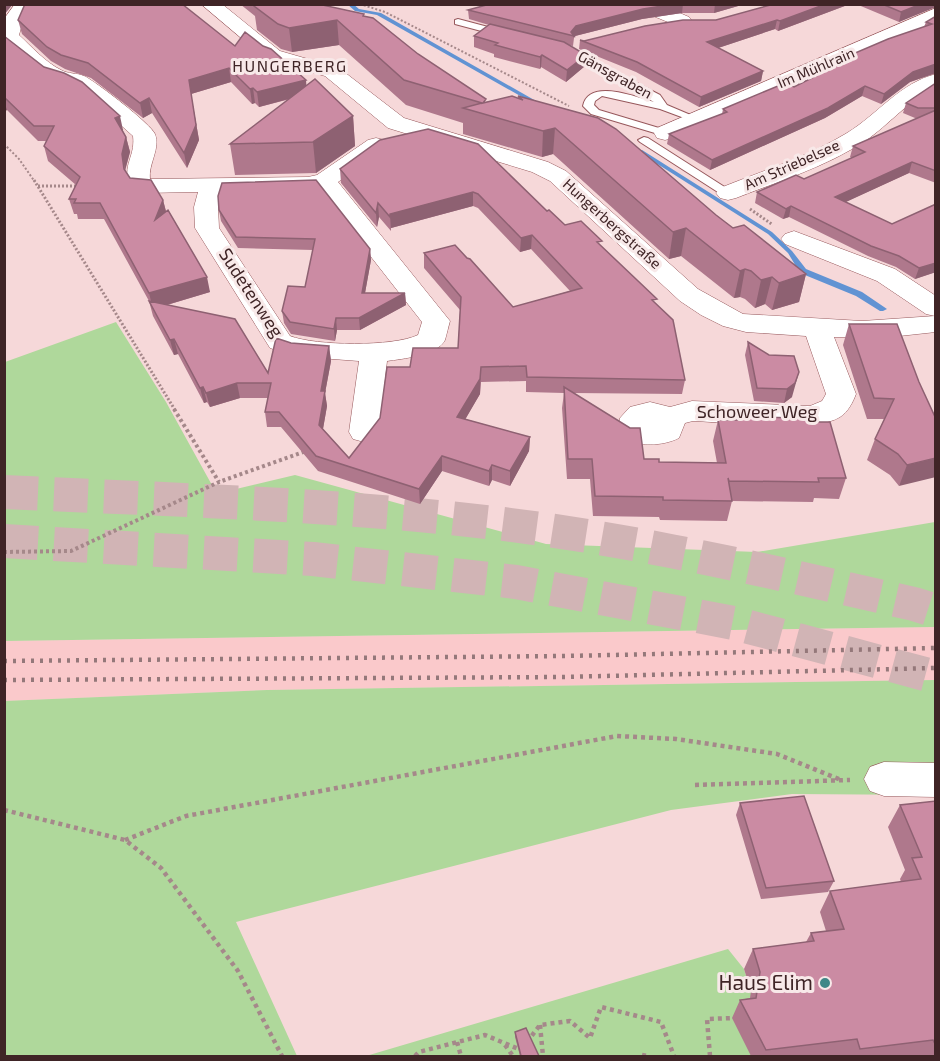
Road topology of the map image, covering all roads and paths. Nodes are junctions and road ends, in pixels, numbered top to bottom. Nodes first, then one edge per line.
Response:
1 (25, 4) edge
2 (210, 4) edge
3 (360, 4) edge
4 (641, 4) edge
5 (936, 14) edge
6 (458, 22) dead end
7 (642, 27) edge
8 (513, 36) edge
9 (557, 47) edge
10 (936, 81) edge
11 (663, 107) junction
12 (572, 108) edge
13 (695, 119) junction
14 (402, 126) junction
15 (665, 133) joint
16 (644, 140) dead end
17 (4, 144) edge
18 (324, 181) junction
19 (212, 185) junction
20 (38, 186) junction
21 (81, 186) edge
22 (728, 193) junction
23 (794, 239) joint
24 (936, 308) edge
25 (936, 324) edge
26 (817, 328) junction
27 (374, 352) junction
28 (665, 419) dead end
29 (364, 432) dead end
30 (317, 447) edge
31 (219, 482) junction
32 (4, 552) edge
33 (884, 779) joint
34 (841, 780) junction
35 (936, 780) edge
36 (695, 785) dead end
37 (4, 810) edge
38 (125, 840) junction
39 (740, 1017) edge
40 (540, 1025) junction
41 (457, 1042) junction
42 (504, 1042) junction
43 (282, 1056) edge
44 (415, 1056) edge
45 (461, 1056) edge
46 (513, 1056) edge
47 (543, 1056) edge
48 (674, 1056) edge
49 (710, 1056) edge

1 - 19 street
2 - 14 street, Hungerbergstraße
3 - 12 path
4 - 7 street
5 - 13 street, Im Mühlrain
6 - 8 lane
9 - 11 lane, Gänsgraben
10 - 22 street, Am Striebelsee
11 - 13 lane, Im Mühlrain
11 - 15 lane, Im Mühlrain
13 - 15 street, Im Mühlrain
14 - 18 street
14 - 26 street, Hungerbergstraße
16 - 22 lane, Am Striebelsee
17 - 20 path
18 - 19 street
18 - 27 street, Sudetenweg
19 - 27 street, Sudetenweg
20 - 21 path
20 - 31 path
22 - 23 path
23 - 24 street
25 - 26 street, Hungerbergstraße
26 - 28 street, Schoweer Weg
27 - 29 street
30 - 31 path
31 - 32 path
33 - 34 path
33 - 35 street
34 - 36 path
34 - 38 path
37 - 38 path
38 - 43 path
39 - 49 path
40 - 42 path
40 - 47 path
40 - 48 path
41 - 42 path
41 - 44 path
41 - 45 path
42 - 46 path

